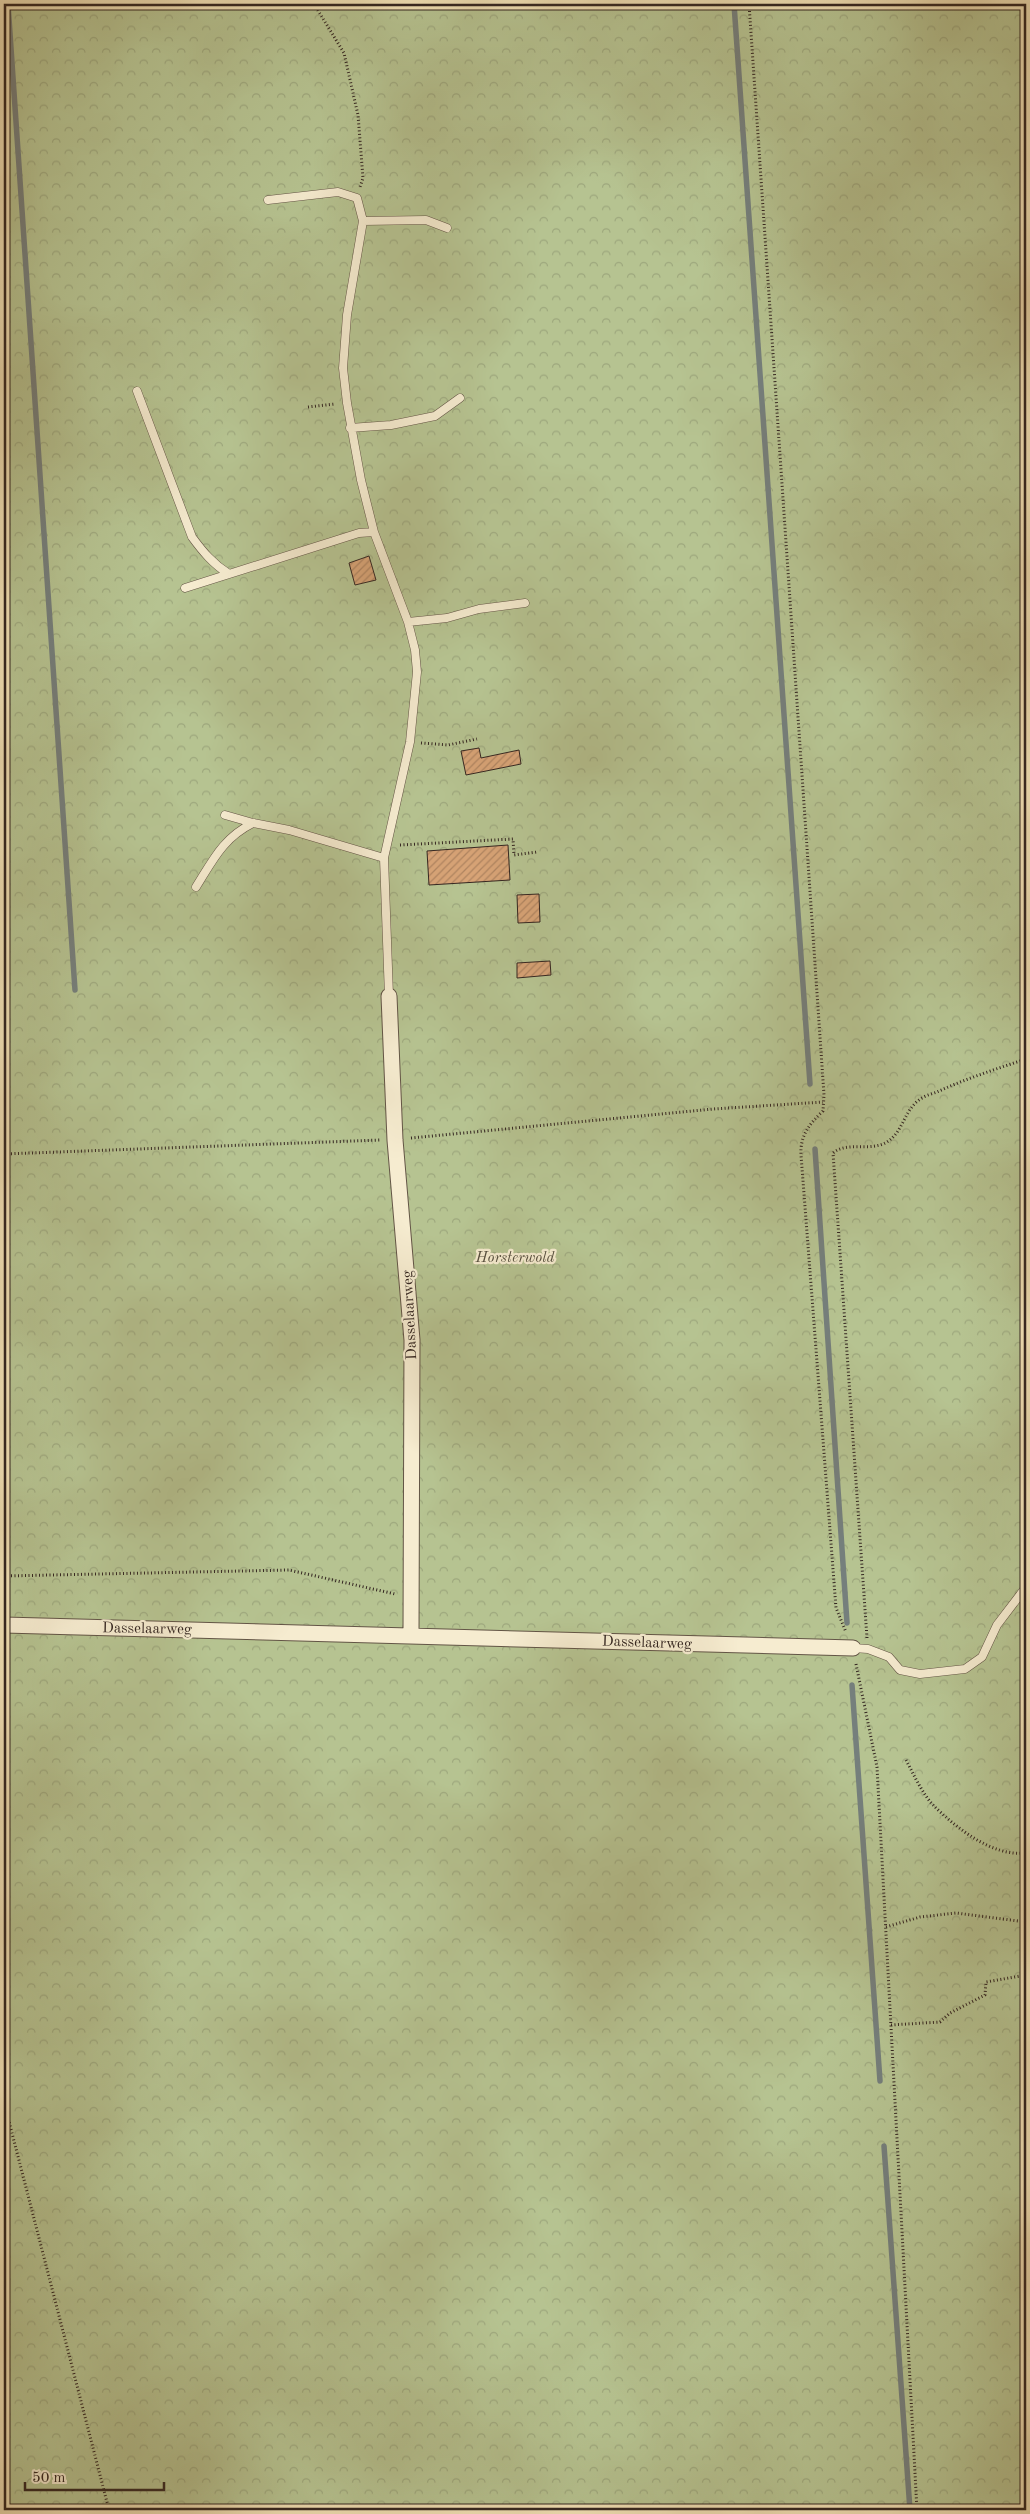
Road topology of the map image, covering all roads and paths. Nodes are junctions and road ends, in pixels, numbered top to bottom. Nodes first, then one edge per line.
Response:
1 (314, 4) edge
2 (749, 4) edge
3 (357, 198) junction
4 (268, 200) dead end
5 (363, 221) junction
6 (447, 228) dead end
7 (137, 391) dead end
8 (460, 398) dead end
9 (347, 403) junction
10 (308, 406) dead end
11 (350, 428) junction
12 (374, 532) junction
13 (229, 574) junction
14 (185, 588) dead end
15 (525, 603) dead end
16 (408, 622) junction
17 (477, 739) dead end
18 (410, 742) junction
19 (225, 815) dead end
20 (253, 824) junction
21 (387, 845) junction
22 (537, 852) dead end
23 (384, 858) junction
24 (196, 887) dead end
25 (388, 996) joint
26 (1026, 1059) edge
27 (824, 1102) junction
28 (395, 1140) junction
29 (4, 1154) edge
30 (4, 1576) edge
31 (1026, 1587) edge
32 (411, 1598) junction
33 (4, 1624) edge
34 (411, 1634) junction
35 (853, 1648) junction
36 (868, 1649) junction
37 (906, 1760) dead end
38 (1026, 1853) edge
39 (1026, 1922) edge
40 (886, 1927) junction
41 (1026, 1975) edge
42 (891, 2025) junction
43 (4, 2102) edge
44 (110, 2510) edge
45 (917, 2510) edge

1 - 3 path
2 - 27 path
3 - 4 lane
3 - 5 lane
5 - 6 lane
5 - 9 lane
7 - 13 lane
8 - 11 lane
9 - 10 path
9 - 11 lane
11 - 12 lane
12 - 13 lane
12 - 16 lane
13 - 14 lane
15 - 16 lane
16 - 18 lane
17 - 18 path
18 - 21 lane
19 - 20 lane
20 - 23 lane
20 - 24 lane
21 - 22 path
21 - 23 lane
23 - 25 lane
25 - 28 street, Dasselaarweg
26 - 36 path
27 - 28 path
27 - 35 path
28 - 29 path
28 - 32 street, Dasselaarweg
30 - 32 path
31 - 36 lane
32 - 34 street, Dasselaarweg
33 - 34 street, Dasselaarweg
34 - 35 street, Dasselaarweg
35 - 36 lane
35 - 40 path
37 - 38 path
39 - 40 path
40 - 42 path
41 - 42 path
42 - 45 path
43 - 44 path

